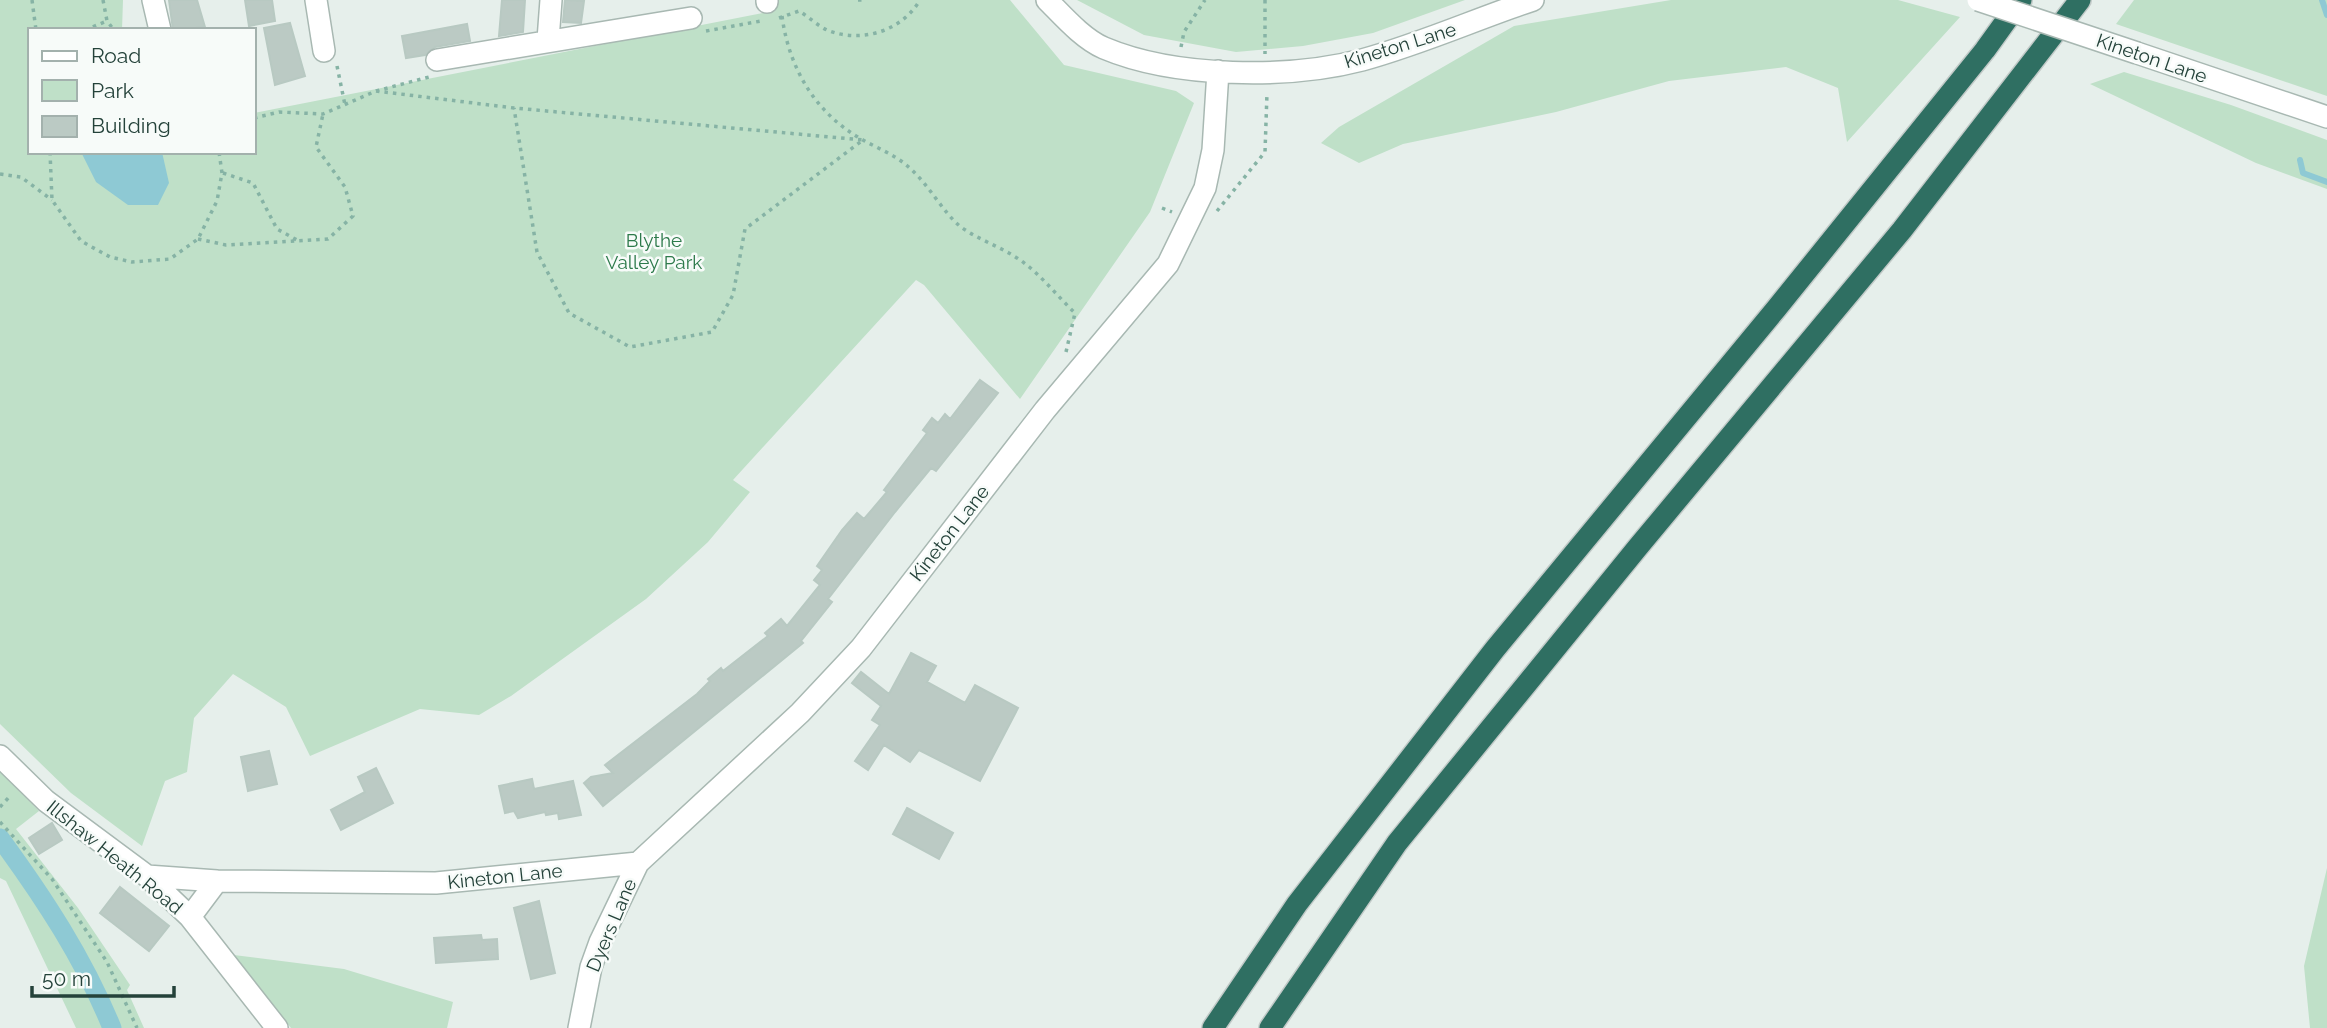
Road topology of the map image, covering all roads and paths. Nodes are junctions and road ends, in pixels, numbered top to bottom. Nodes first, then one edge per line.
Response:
1 (32, 0) edge
2 (103, 0) edge
3 (153, 0) edge
4 (316, 0) edge
5 (551, 0) edge
6 (1047, 0) edge
7 (1205, 0) edge
8 (1265, 0) edge
9 (1534, 0) edge
10 (1978, 0) edge
11 (2021, 0) edge
12 (2080, 0) edge
13 (772, 4) edge
14 (691, 18) dead end
15 (107, 21) junction
16 (36, 28) edge
17 (90, 28) edge
18 (112, 28) edge
19 (160, 28) edge
20 (548, 40) junction
21 (324, 51) joint
22 (1180, 55) dead end
23 (437, 60) dead end
24 (1268, 70) junction
25 (1219, 71) junction
26 (345, 105) junction
27 (514, 108) junction
28 (323, 114) junction
29 (2327, 117) edge
30 (256, 118) edge
31 (863, 140) junction
32 (50, 154) edge
33 (219, 154) edge
34 (222, 173) junction
35 (0, 174) edge
36 (52, 200) junction
37 (1191, 221) junction
38 (198, 239) junction
39 (299, 240) junction
40 (1075, 313) dead end
41 (0, 756) edge
42 (0, 822) edge
43 (638, 863) junction
44 (146, 876) junction
45 (217, 881) junction
46 (190, 917) junction
47 (137, 1028) edge
48 (277, 1028) edge
49 (579, 1028) edge
50 (1213, 1028) edge
51 (1270, 1028) edge

1 - 16 path
2 - 15 path
3 - 19 street
4 - 21 street
5 - 20 street
6 - 25 street
7 - 22 path
8 - 24 path
9 - 24 street, Kineton Lane
10 - 29 street, Kineton Lane, bridge
11 - 50 highway
12 - 51 highway
13 - 31 path
14 - 20 street
15 - 17 path
15 - 18 path
20 - 23 street
21 - 26 path
24 - 25 street, Kineton Lane
24 - 37 path
25 - 37 street, Kineton Lane
26 - 27 path
26 - 28 path
27 - 31 path
27 - 31 path
28 - 30 path
28 - 39 path
31 - 40 path
32 - 36 path
33 - 34 path
34 - 38 path
34 - 39 path
35 - 36 path
36 - 38 path
37 - 43 street, Kineton Lane
38 - 39 path
41 - 44 street, Illshaw Heath Road
42 - 47 path
43 - 45 street, Kineton Lane
43 - 49 street, Dyers Lane
44 - 45 street, Kineton Lane
44 - 46 street, Illshaw Heath Road
45 - 46 street
46 - 48 street, Illshaw Heath Road

